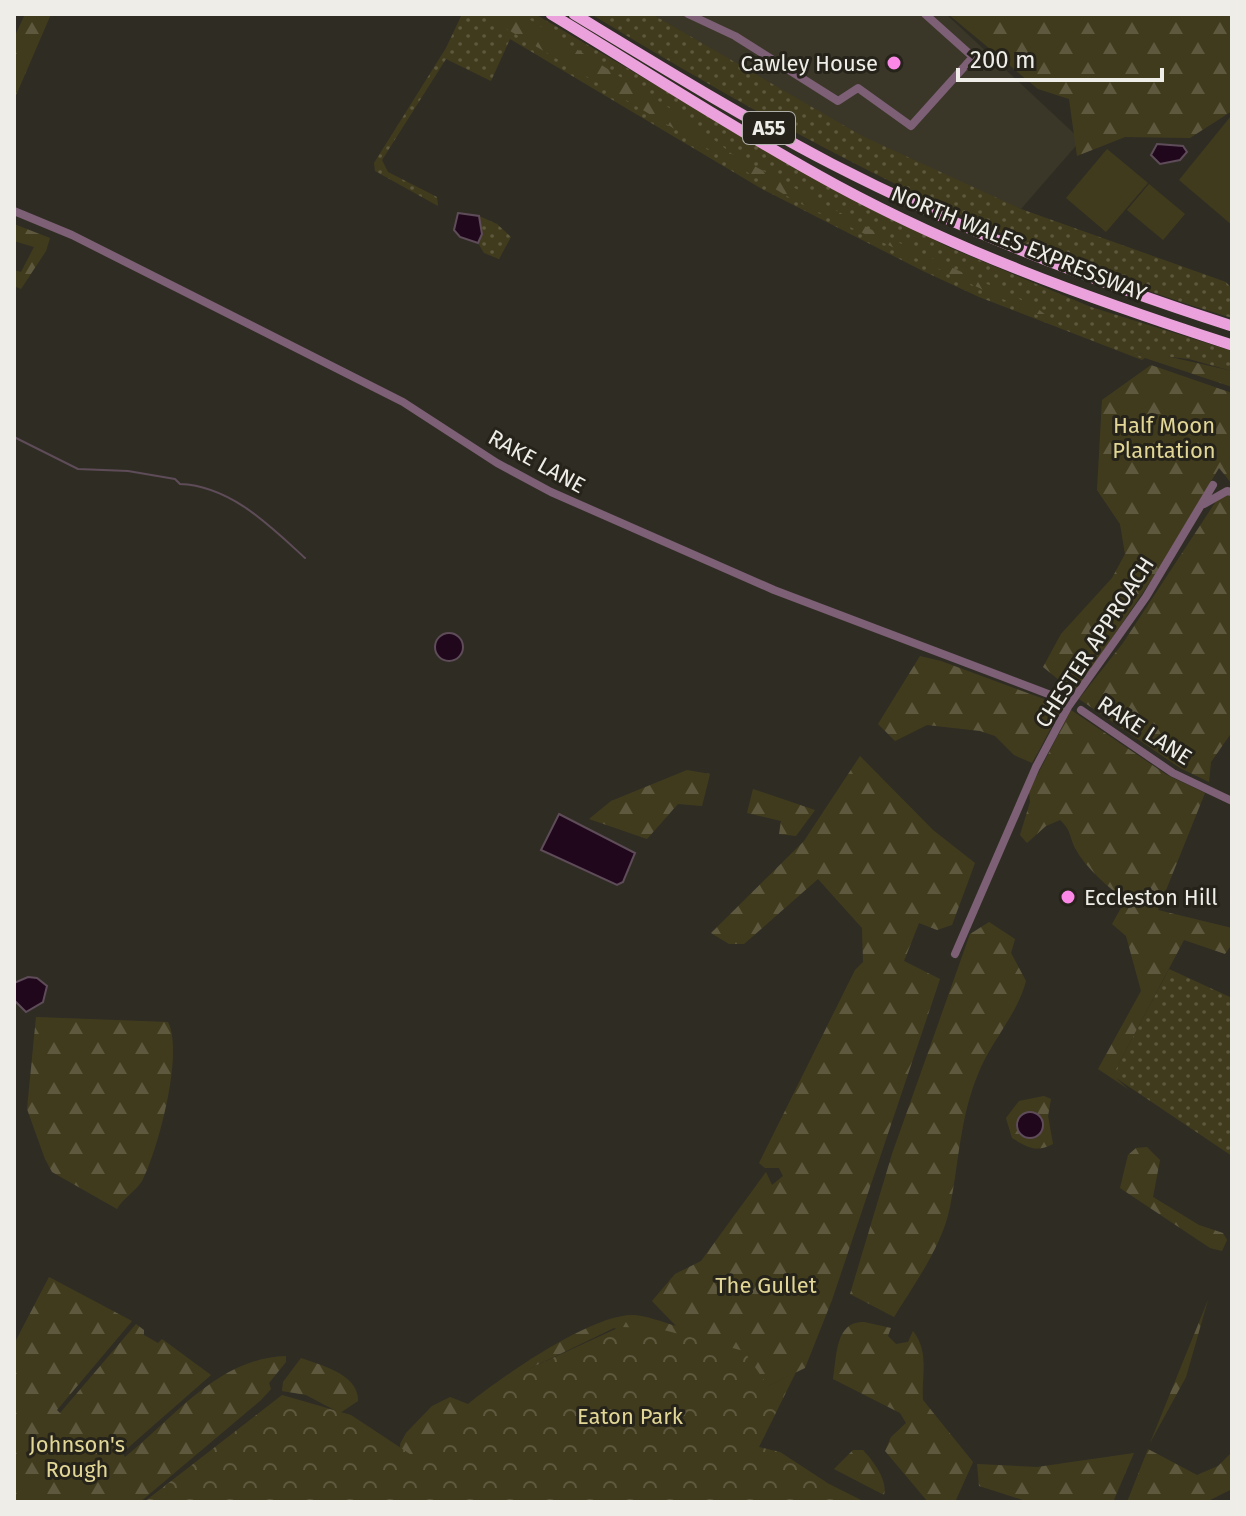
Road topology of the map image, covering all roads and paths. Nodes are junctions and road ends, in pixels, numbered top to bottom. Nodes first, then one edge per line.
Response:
1 (551, 14) edge
2 (574, 14) edge
3 (688, 14) edge
4 (925, 14) edge
5 (14, 211) edge
6 (1232, 326) edge
7 (1232, 345) edge
8 (1213, 485) dead end
9 (1232, 492) edge
10 (1201, 506) junction
11 (1064, 700) dead end
12 (1081, 710) dead end
13 (1232, 801) edge
14 (955, 954) dead end

1 - 7 highway, NORTH WALES EXPRESSWAY / A55
2 - 6 highway, NORTH WALES EXPRESSWAY / A55
3 - 4 street
5 - 11 street, RAKE LANE
8 - 10 street, CHESTER APPROACH
9 - 10 street
10 - 14 street, CHESTER APPROACH
12 - 13 street, RAKE LANE

